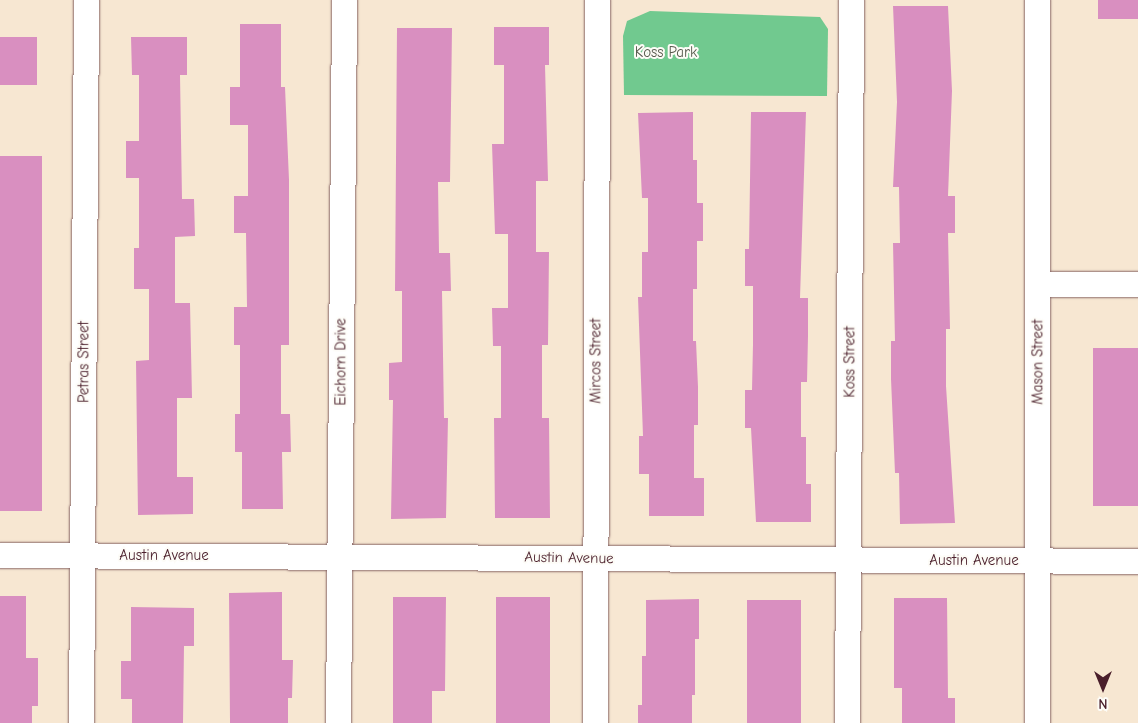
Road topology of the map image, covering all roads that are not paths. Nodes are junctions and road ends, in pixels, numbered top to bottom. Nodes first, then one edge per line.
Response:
1 (86, 0) edge
2 (344, 0) edge
3 (596, 0) edge
4 (851, 0) edge
5 (1037, 0) edge
6 (1038, 284) junction
7 (1138, 284) edge
8 (0, 555) edge
9 (82, 555) junction
10 (340, 556) junction
11 (595, 558) junction
12 (850, 560) junction
13 (1039, 561) junction
14 (1138, 561) edge
15 (81, 723) edge
16 (338, 723) edge
17 (595, 723) edge
18 (847, 723) edge
19 (1037, 723) edge

1 - 9 street, Petras Street
2 - 10 street, Eichorn Drive
3 - 11 street, Mircos Street
4 - 12 street, Koss Street
5 - 6 street, Mason Street
6 - 7 street
6 - 13 street, Mason Street
8 - 9 street, Austin Avenue
9 - 10 street, Austin Avenue
9 - 15 street, Petras Street
10 - 11 street, Austin Avenue
10 - 16 street, Eichorn Drive
11 - 12 street, Austin Avenue
11 - 17 street, Mircos Street
12 - 13 street, Austin Avenue
12 - 18 street, Koss Street
13 - 14 street, Austin Avenue
13 - 19 street, Mason Street

